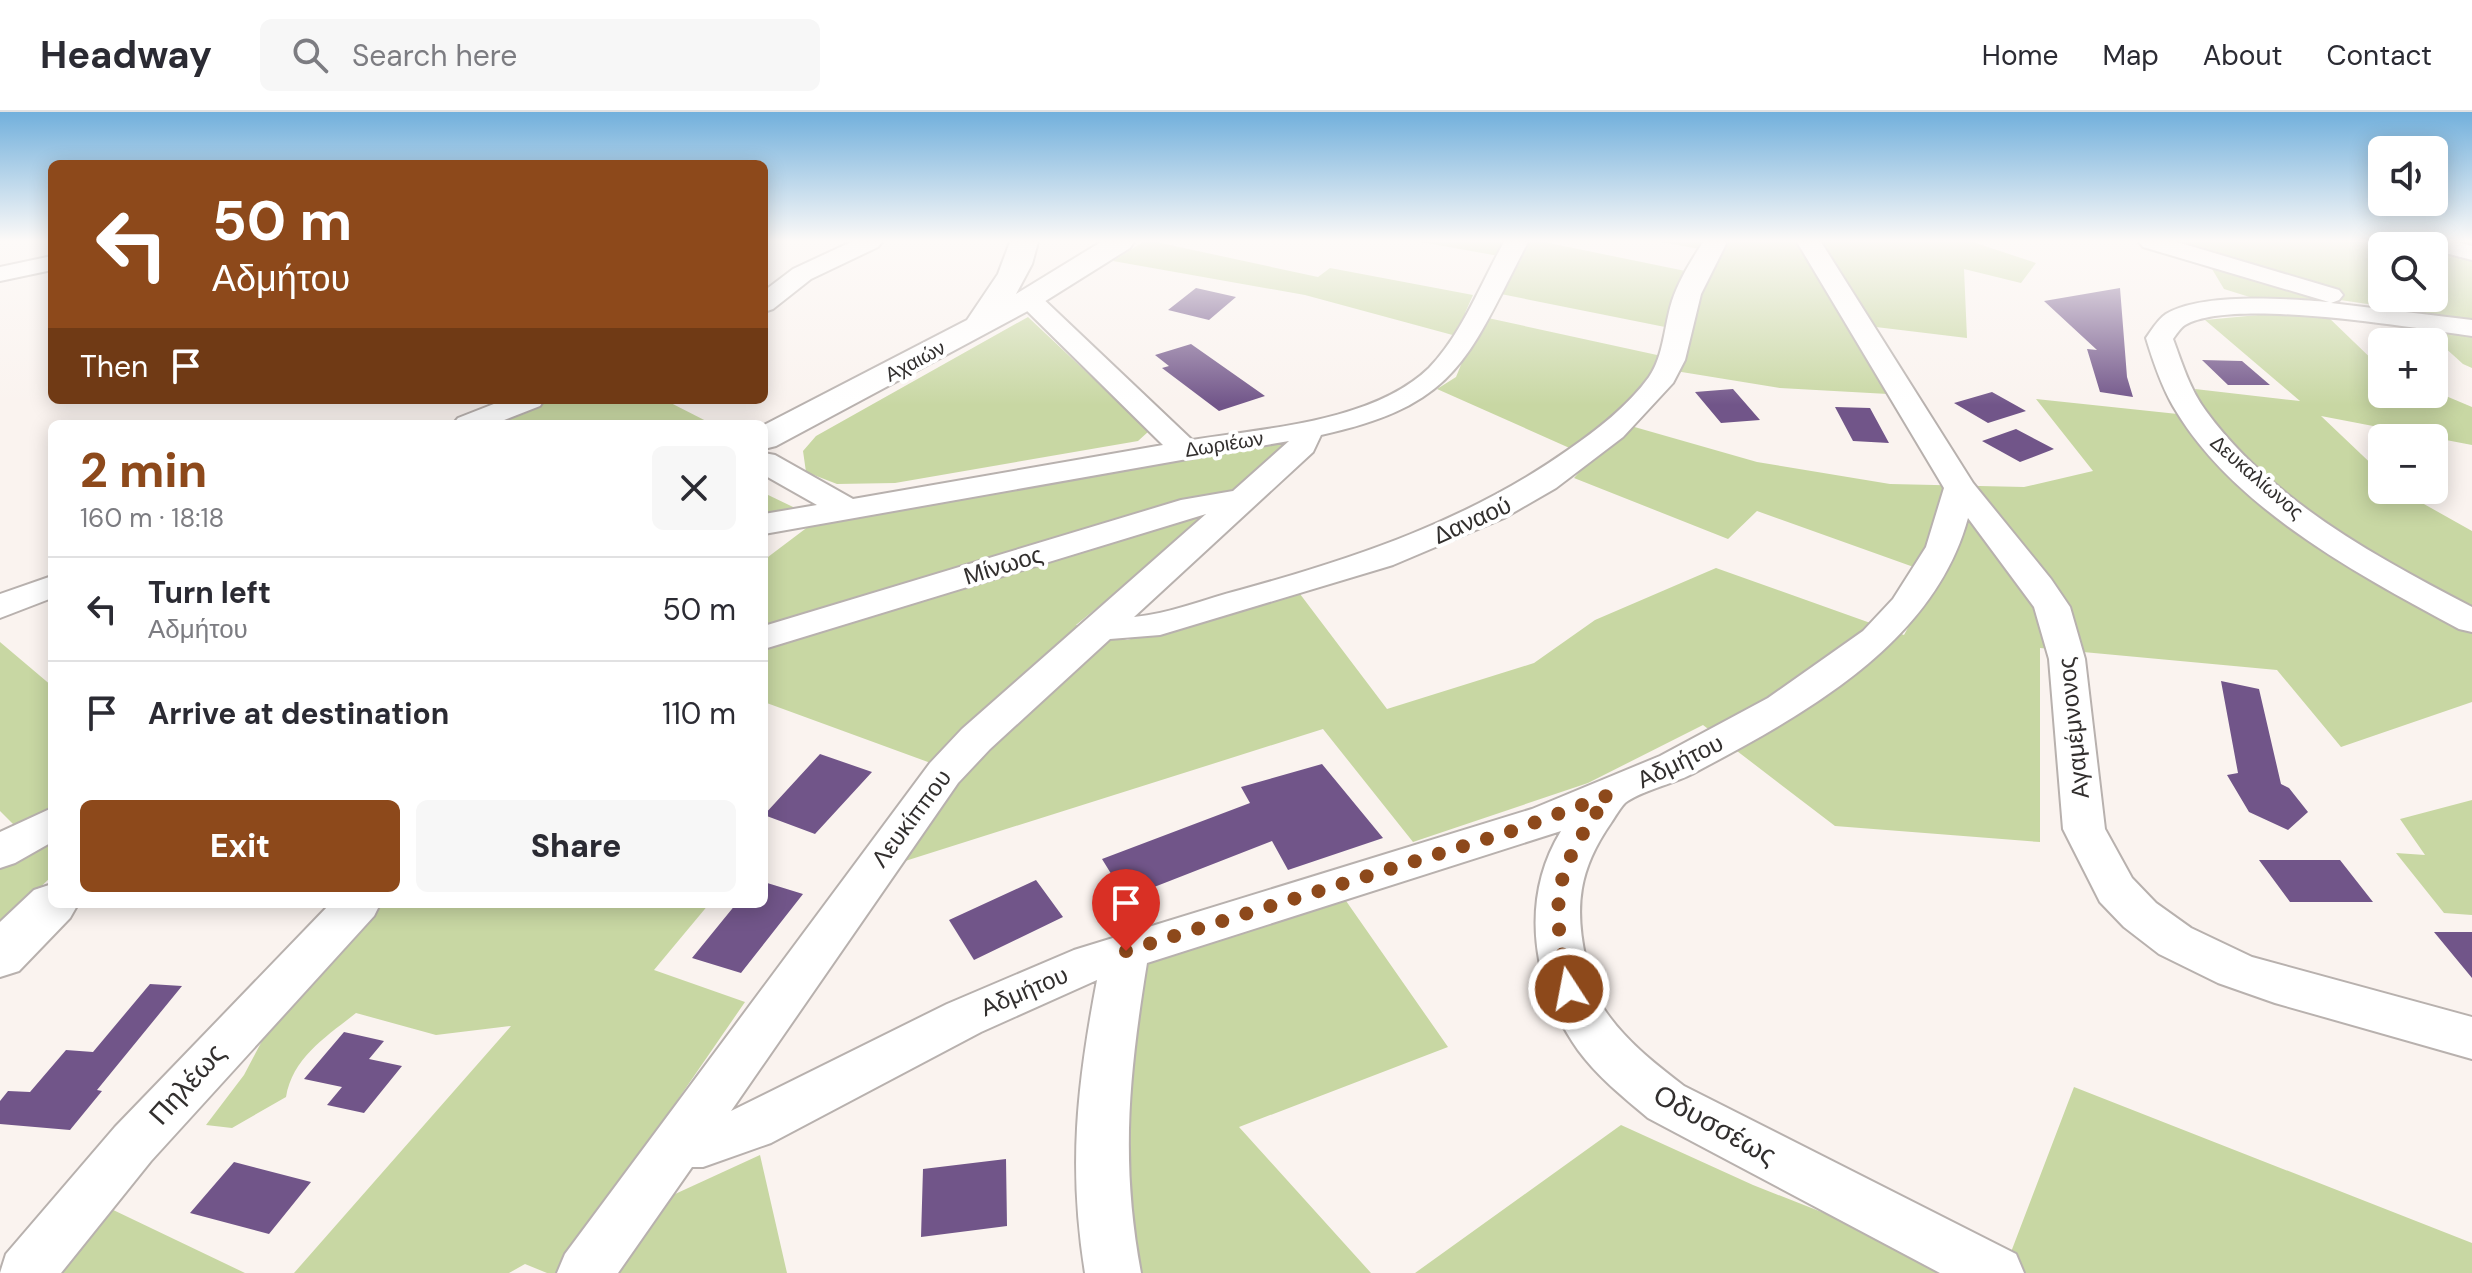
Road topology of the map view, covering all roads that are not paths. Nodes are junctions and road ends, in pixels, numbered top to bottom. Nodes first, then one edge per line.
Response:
1 (999, 296) edge
2 (1034, 296) edge
3 (1486, 296) edge
4 (1689, 296) edge
5 (1842, 296) edge
6 (2235, 296) edge
7 (2333, 296) edge
8 (1029, 299) junction
9 (2257, 307) junction
10 (2409, 320) junction
11 (2472, 328) edge
12 (975, 329) junction
13 (520, 404) edge
14 (478, 420) edge
15 (1309, 429) junction
16 (768, 437) edge
17 (1185, 450) junction
18 (768, 464) edge
19 (1960, 488) junction
20 (1243, 499) junction
21 (848, 509) junction
22 (809, 515) junction
23 (768, 523) edge
24 (768, 550) edge
25 (48, 588) edge
26 (0, 607) edge
27 (2472, 621) edge
28 (1102, 626) junction
29 (768, 637) edge
30 (1609, 795) junction
31 (48, 825) edge
32 (0, 852) edge
33 (48, 908) edge
34 (354, 908) edge
35 (1126, 951) junction
36 (0, 956) edge
37 (2472, 1038) edge
38 (675, 1145) junction
39 (583, 1264) edge
40 (26, 1273) edge
41 (1113, 1273) edge
42 (1996, 1273) edge

1 - 12 main road, Αχαιών
2 - 8 main road
3 - 15 street, Δωριέων
4 - 28 street, Δαναού
5 - 19 street, Αγαμέμνονος
6 - 9 street
7 - 10 street
8 - 12 main road
8 - 17 street
9 - 10 street, Δευκαλίωνος
9 - 27 street, Δευκαλίωνος
10 - 11 street, Δευκαλίωνος
12 - 16 main road, Αχαιών
13 - 14 street
15 - 17 street, Δωριέων
15 - 20 street, Λευκίππου
17 - 21 street, Δωριέων
18 - 21 street
19 - 30 street, Αδμήτου
19 - 37 street, Αγαμέμνονος
20 - 28 street, Λευκίππου
20 - 29 street, Μίνωος
21 - 22 street, Δωριέων
22 - 23 street, Δωριέων
22 - 24 street
25 - 26 street
28 - 38 street, Λευκίππου
30 - 35 street, Αδμήτου
30 - 42 street, Οδυσσέως
31 - 32 street
33 - 36 main road
34 - 40 street, Πηλέως
35 - 38 street, Αδμήτου
35 - 41 street
38 - 39 street, Λευκίππου

